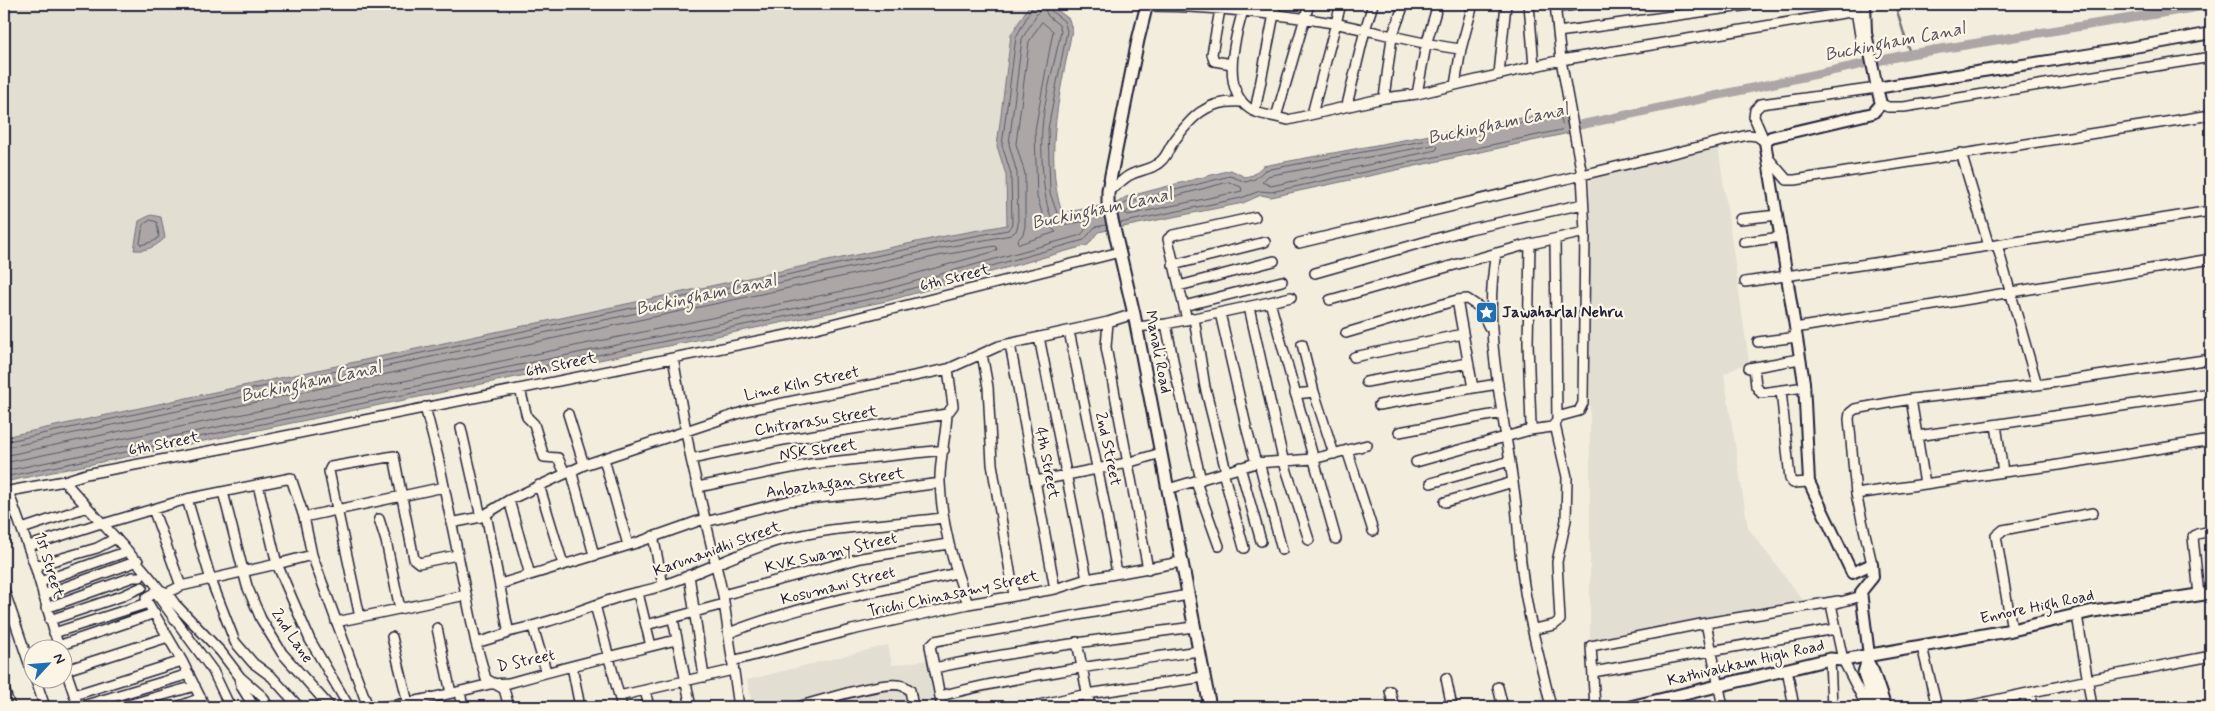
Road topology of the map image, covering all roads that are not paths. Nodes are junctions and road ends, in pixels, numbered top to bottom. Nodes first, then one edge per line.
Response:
1 (1276, 4) edge
2 (1309, 4) edge
3 (1340, 4) edge
4 (1373, 4) edge
5 (1404, 4) edge
6 (1438, 4) edge
7 (1473, 4) edge
8 (1506, 4) edge
9 (1529, 4) edge
10 (1581, 4) edge
11 (1757, 4) edge
12 (1865, 4) edge
13 (1147, 5) edge
14 (1195, 5) edge
15 (1221, 6) edge
16 (1555, 6) edge
17 (1244, 7) edge
18 (1855, 8) edge
19 (1274, 14) junction
20 (1304, 19) junction
21 (1334, 24) junction
22 (1365, 30) junction
23 (1558, 32) junction
24 (2211, 33) edge
25 (1392, 37) junction
26 (1426, 45) junction
27 (1862, 48) dead end
28 (1460, 49) junction
29 (2211, 57) edge
30 (1561, 60) junction
31 (1232, 64) junction
32 (1534, 67) junction
33 (1499, 74) junction
34 (1455, 85) junction
35 (1876, 86) junction
36 (1417, 94) junction
37 (1384, 98) junction
38 (1241, 102) junction
39 (1881, 104) junction
40 (1347, 106) junction
41 (1255, 111) junction
42 (1312, 114) junction
43 (2211, 115) edge
44 (1276, 117) junction
45 (1765, 142) junction
46 (1961, 153) junction
47 (1769, 159) junction
48 (1582, 175) junction
49 (1108, 190) junction
50 (1583, 204) junction
51 (2211, 211) edge
52 (1778, 215) junction
53 (1255, 217) dead end
54 (1740, 219) dead end
55 (1585, 232) junction
56 (1781, 237) junction
57 (1556, 238) junction
58 (1265, 242) dead end
59 (1744, 242) dead end
60 (1299, 243) dead end
61 (1530, 244) junction
62 (1993, 245) junction
63 (1120, 252) junction
64 (1496, 253) junction
65 (2211, 259) edge
66 (1274, 261) dead end
67 (1173, 264) junction
68 (1315, 273) dead end
69 (1787, 276) junction
70 (1282, 281) dead end
71 (1746, 282) dead end
72 (1179, 286) junction
73 (2010, 292) junction
74 (1291, 297) dead end
75 (1330, 300) dead end
76 (1457, 300) junction
77 (1270, 302) junction
78 (1184, 306) junction
79 (1249, 307) junction
80 (1220, 313) junction
81 (1134, 314) junction
82 (1191, 319) junction
83 (1108, 322) junction
84 (1166, 324) junction
85 (1136, 327) junction
86 (1069, 331) junction
87 (1796, 332) junction
88 (1346, 333) dead end
89 (1463, 334) junction
90 (1492, 334) junction
91 (1039, 337) junction
92 (1758, 342) dead end
93 (1010, 344) junction
94 (1302, 344) dead end
95 (982, 354) junction
96 (1354, 357) dead end
97 (673, 358) junction
98 (1800, 359) junction
99 (2211, 359) edge
100 (1468, 363) junction
101 (948, 369) junction
102 (1366, 382) dead end
103 (1498, 384) junction
104 (2037, 385) junction
105 (1804, 387) junction
106 (1473, 388) junction
107 (520, 389) junction
108 (1780, 390) junction
109 (1314, 392) junction
110 (2211, 393) edge
111 (1295, 394) junction
112 (1911, 399) junction
113 (1380, 405) dead end
114 (425, 407) junction
115 (1502, 413) junction
116 (568, 414) dead end
117 (947, 414) junction
118 (1556, 421) junction
119 (1996, 425) junction
120 (461, 428) dead end
121 (1530, 430) junction
122 (685, 432) junction
123 (1399, 432) dead end
124 (1917, 436) junction
125 (1506, 439) junction
126 (2211, 440) edge
127 (1367, 445) dead end
128 (944, 450) junction
129 (1347, 450) junction
130 (1161, 453) junction
131 (1334, 454) junction
132 (604, 459) junction
133 (1283, 459) junction
134 (1313, 459) junction
135 (691, 460) junction
136 (1510, 461) junction
137 (1258, 462) junction
138 (1416, 462) dead end
139 (1127, 463) junction
140 (584, 465) junction
141 (1240, 467) junction
142 (1097, 469) junction
143 (568, 471) junction
144 (1224, 472) junction
145 (2003, 472) junction
146 (1066, 475) junction
147 (64, 481) junction
148 (1036, 481) junction
149 (1198, 481) junction
150 (1513, 482) junction
151 (1809, 482) junction
152 (940, 483) junction
153 (1431, 483) dead end
154 (1925, 484) junction
155 (258, 485) junction
156 (539, 485) junction
157 (444, 487) junction
158 (698, 487) junction
159 (1168, 489) junction
160 (6, 492) edge
161 (223, 492) junction
162 (1856, 494) junction
163 (403, 495) junction
164 (187, 499) junction
165 (509, 500) junction
166 (1445, 502) dead end
167 (87, 507) junction
168 (153, 509) junction
169 (338, 509) junction
170 (2093, 514) dead end
171 (483, 516) junction
172 (304, 517) junction
173 (943, 518) junction
174 (379, 519) dead end
175 (705, 521) junction
176 (102, 523) junction
177 (451, 523) junction
178 (22, 529) junction
179 (1373, 531) dead end
180 (2211, 531) edge
181 (653, 536) junction
182 (116, 538) junction
183 (1336, 539) dead end
184 (1310, 540) dead end
185 (1261, 541) dead end
186 (948, 544) junction
187 (29, 546) junction
188 (628, 546) junction
189 (1220, 546) dead end
190 (1244, 548) dead end
191 (1282, 550) dead end
192 (128, 551) junction
193 (312, 555) junction
194 (457, 555) junction
195 (594, 555) junction
196 (138, 561) junction
197 (1181, 562) junction
198 (715, 563) junction
199 (277, 564) junction
200 (563, 564) junction
201 (1872, 564) junction
202 (35, 566) junction
203 (1148, 569) junction
204 (245, 573) junction
205 (956, 573) junction
206 (1117, 573) junction
207 (144, 575) junction
208 (530, 575) junction
209 (689, 575) junction
210 (1087, 579) junction
211 (211, 580) junction
212 (40, 582) junction
213 (500, 584) junction
214 (663, 585) junction
215 (181, 586) junction
216 (142, 588) junction
217 (1054, 589) junction
218 (4, 590) edge
219 (160, 592) junction
220 (638, 592) junction
221 (2211, 593) edge
222 (43, 595) junction
223 (466, 595) junction
224 (1188, 595) junction
225 (2199, 595) junction
226 (1014, 596) junction
227 (1862, 596) junction
228 (724, 599) junction
229 (147, 600) junction
230 (1838, 601) junction
231 (968, 604) junction
232 (595, 605) junction
233 (46, 608) junction
234 (400, 609) junction
235 (695, 610) junction
236 (154, 613) junction
237 (2077, 615) junction
238 (360, 617) junction
239 (8, 618) edge
240 (673, 619) junction
241 (50, 620) junction
242 (336, 622) junction
243 (1706, 624) junction
244 (646, 625) junction
245 (1194, 626) junction
246 (533, 627) junction
247 (437, 628) dead end
248 (1534, 629) junction
249 (1835, 629) junction
250 (2012, 630) junction
251 (507, 632) junction
252 (54, 633) junction
253 (729, 633) junction
254 (168, 637) junction
255 (392, 637) dead end
256 (56, 638) edge
257 (676, 640) junction
258 (72, 642) edge
259 (476, 642) junction
260 (1078, 642) junction
261 (651, 646) junction
262 (1922, 647) junction
263 (22, 650) edge
264 (1199, 651) junction
265 (1712, 652) junction
266 (2211, 656) edge
267 (609, 657) junction
268 (1830, 659) junction
269 (1869, 659) junction
270 (1843, 660) junction
271 (182, 661) junction
272 (732, 665) junction
273 (572, 666) junction
274 (1081, 667) junction
275 (72, 668) edge
276 (934, 668) junction
277 (1787, 669) junction
278 (546, 671) junction
279 (1593, 672) junction
280 (189, 674) junction
281 (704, 676) junction
282 (240, 677) junction
283 (1204, 678) junction
284 (1446, 678) dead end
285 (2088, 680) junction
286 (684, 681) junction
287 (493, 684) junction
288 (195, 686) junction
289 (1719, 686) junction
290 (1498, 687) dead end
291 (38, 688) edge
292 (72, 688) edge
293 (4, 689) edge
294 (645, 690) junction
295 (456, 692) junction
296 (1390, 692) dead end
297 (2030, 693) junction
298 (1087, 694) junction
299 (74, 695) junction
300 (620, 696) junction
301 (940, 696) junction
302 (201, 698) junction
303 (1668, 703) edge
304 (408, 704) junction
305 (423, 704) edge
306 (10, 707) edge
307 (45, 707) edge
308 (79, 707) edge
309 (121, 707) edge
310 (177, 707) edge
311 (206, 707) edge
312 (230, 707) edge
313 (254, 707) edge
314 (268, 707) edge
315 (299, 707) edge
316 (330, 707) edge
317 (349, 707) edge
318 (368, 707) edge
319 (381, 707) edge
320 (463, 707) edge
321 (509, 707) edge
322 (580, 707) edge
323 (622, 707) edge
324 (649, 707) edge
325 (691, 707) edge
326 (739, 707) edge
327 (796, 707) edge
328 (913, 707) edge
329 (942, 707) edge
330 (1030, 707) edge
331 (1090, 707) edge
332 (1209, 707) edge
333 (1394, 707) edge
334 (1452, 707) edge
335 (1503, 707) edge
336 (1551, 707) edge
337 (1595, 707) edge
338 (1631, 707) edge
339 (1723, 707) edge
340 (1794, 707) edge
341 (1832, 707) edge
342 (1867, 707) edge
343 (1874, 707) edge
344 (1885, 707) edge
345 (1937, 707) edge
346 (1963, 707) edge
347 (2032, 707) edge
348 (2092, 707) edge

1 - 19 street
2 - 20 street
3 - 21 street
4 - 22 street
5 - 25 street
6 - 26 street
7 - 28 street
8 - 33 street
9 - 32 street
10 - 16 street
11 - 23 street
12 - 35 street
13 - 14 street
13 - 49 main road, Manali Road
14 - 15 street
15 - 17 street
15 - 31 street
16 - 23 street
17 - 19 street
17 - 31 street
18 - 27 street
18 - 30 street
19 - 20 street
19 - 41 street
20 - 21 street
20 - 44 street
21 - 22 street
21 - 42 street
22 - 25 street
22 - 40 street
23 - 30 street
24 - 35 street
25 - 26 street
25 - 37 street
26 - 28 street
26 - 36 street
28 - 34 street
29 - 39 street
30 - 32 street
30 - 48 street
31 - 38 street
32 - 33 street
33 - 34 street
34 - 36 street
35 - 39 street
35 - 45 street
36 - 37 street
37 - 40 street
38 - 41 street
38 - 49 street
39 - 45 street
40 - 42 street
41 - 44 street
42 - 44 street
43 - 46 street
45 - 47 street
45 - 48 street
46 - 47 street
46 - 62 street
47 - 52 street
48 - 50 street
48 - 60 street
49 - 63 main road, Manali Road
50 - 55 street
50 - 68 street
51 - 62 street
52 - 54 street
52 - 56 street
53 - 67 street
55 - 57 street
55 - 118 street
56 - 59 street
56 - 69 street
57 - 61 street
57 - 118 street
58 - 67 street
61 - 64 street
61 - 121 street
62 - 69 street
62 - 73 street
63 - 81 main road, Manali Road
63 - 97 street, 6th Street
64 - 75 street
64 - 90 street
65 - 73 street
66 - 72 street
67 - 72 street
69 - 71 street
69 - 87 street
70 - 78 street
72 - 78 street
73 - 87 street
73 - 104 street
74 - 77 street
76 - 88 street
76 - 89 street
76 - 90 street
77 - 79 street
77 - 111 street
78 - 82 street
79 - 80 street
79 - 133 street
80 - 82 street
80 - 137 street
81 - 83 street, Lime Kiln Street
81 - 85 main road, Manali Road
82 - 84 street
82 - 144 street
83 - 86 street, Lime Kiln Street
83 - 139 street
84 - 85 street
84 - 149 street
85 - 130 main road, Manali Road
86 - 91 street, Lime Kiln Street
86 - 142 street, 2nd Street
87 - 92 street
87 - 98 street
89 - 96 street
89 - 100 street
90 - 103 street
91 - 93 street, Lime Kiln Street
91 - 146 street
93 - 95 street, Lime Kiln Street
93 - 148 street, 4th Street
94 - 109 street
95 - 101 street, Lime Kiln Street
95 - 226 street
97 - 107 street, 6th Street
97 - 122 street
98 - 105 street
98 - 108 street
99 - 104 street
100 - 102 street
100 - 106 street
101 - 117 street
101 - 122 street, Lime Kiln Street
103 - 106 street
103 - 115 street
104 - 112 street
105 - 108 street
105 - 151 street
106 - 113 street
107 - 114 street, 6th Street
107 - 143 street
108 - 151 street
109 - 111 street
109 - 131 street
110 - 119 street
111 - 134 street
112 - 124 street
112 - 162 street
114 - 147 street, 6th Street
114 - 157 street
115 - 123 street
115 - 125 street
116 - 140 street
117 - 128 street
117 - 135 street, Chitrarasu Street
118 - 121 street
118 - 248 street
119 - 124 street
119 - 145 street
120 - 171 street
121 - 125 street
122 - 132 street, Lime Kiln Street
122 - 135 street
124 - 154 street
125 - 136 street
125 - 138 street
126 - 145 street
127 - 129 street
128 - 152 street
128 - 158 street, NSK Street
129 - 131 street
129 - 179 street
130 - 139 street
130 - 159 main road, Manali Road
131 - 134 street
132 - 140 street, Lime Kiln Street
132 - 188 street
133 - 134 street
133 - 137 street
133 - 184 street
134 - 183 street
135 - 158 street
136 - 150 street
136 - 153 street
137 - 141 street
137 - 191 street
139 - 142 street
139 - 203 street
140 - 143 street, Lime Kiln Street
141 - 144 street
141 - 185 street
142 - 146 street
142 - 206 street, 2nd Street
143 - 156 street, Lime Kiln Street
143 - 195 street
144 - 149 street
144 - 190 street
145 - 154 street
146 - 148 street
146 - 210 street
147 - 160 street, 6th Street
147 - 167 street
148 - 217 street, 4th Street
149 - 159 street
149 - 189 street
150 - 166 street
150 - 248 street
151 - 201 street
152 - 173 street
152 - 175 street, Anbazhagan Street
154 - 162 street
155 - 161 street
155 - 172 street
155 - 199 street
156 - 165 street, Lime Kiln Street
156 - 200 street
157 - 163 street
157 - 177 street
158 - 175 street
159 - 197 main road, Manali Road
160 - 178 street, 1st Street
161 - 164 street
161 - 204 street, 2nd Lane
162 - 201 street
163 - 169 street
163 - 169 street
163 - 194 street
164 - 168 street
164 - 211 street
165 - 171 street, Lime Kiln Street
165 - 208 street
167 - 176 street
167 - 178 street
168 - 176 street
168 - 215 street
169 - 172 street
169 - 238 street
170 - 250 street
171 - 177 street
171 - 213 street
172 - 193 street
173 - 186 street
173 - 198 street, Karunanidhi Street
174 - 234 street
175 - 181 street, Anbazhagan Street
175 - 198 street
176 - 182 street
176 - 187 street
177 - 194 street
178 - 187 street, 1st Street
180 - 225 street
181 - 188 street, Anbazhagan Street
181 - 214 street
182 - 192 street
182 - 202 street
186 - 205 street
186 - 228 street, KVK Swamy Street
187 - 202 street, 1st Street
188 - 195 street, Anbazhagan Street
192 - 196 street
192 - 212 street
193 - 199 street
193 - 242 street
194 - 223 street
195 - 200 street, Anbazhagan Street
196 - 207 street
196 - 222 street
197 - 203 street, Trichi Chinasamy Street
197 - 224 main road, Manali Road
198 - 209 street, Karunanidhi Street
198 - 228 street
199 - 204 street
199 - 317 street
200 - 208 street, Anbazhagan Street
201 - 227 street
202 - 212 street, 1st Street
203 - 206 street, Trichi Chinasamy Street
204 - 211 street
204 - 316 street, 2nd Lane
205 - 231 street
205 - 253 street, Kosumani Street
206 - 210 street, Trichi Chinasamy Street
207 - 216 street
207 - 219 street
207 - 233 street
208 - 213 street, Anbazhagan Street
209 - 214 street, Karunanidhi Street
209 - 235 street
210 - 217 street, Trichi Chinasamy Street
211 - 215 street
211 - 315 street
212 - 222 street, 1st Street
213 - 251 street
214 - 220 street, Karunanidhi Street
215 - 219 street
216 - 229 street
216 - 241 street
217 - 226 street, Trichi Chinasamy Street
218 - 239 street
219 - 229 street
219 - 282 street
219 - 312 street
220 - 232 street, Karunanidhi Street
220 - 244 street
221 - 225 main road, Ennore High Road
222 - 233 street, 1st Street
223 - 234 street
223 - 259 street
224 - 245 main road, Manali Road
224 - 276 street
225 - 237 main road, Ennore High Road
226 - 231 street, Trichi Chinasamy Street
227 - 230 street
227 - 269 street
228 - 235 street, KVK Swamy Street
228 - 253 street
229 - 236 street
229 - 252 street
230 - 243 street
230 - 249 street
231 - 272 street, Trichi Chinasamy Street
232 - 246 street, Karunanidhi Street
232 - 267 street
233 - 241 street, 1st Street
234 - 238 street
235 - 240 street, KVK Swamy Street
235 - 281 street
236 - 254 street
236 - 258 street
237 - 250 main road, Ennore High Road
237 - 285 street
238 - 242 street
239 - 263 street
240 - 244 street, KVK Swamy Street
240 - 257 street
241 - 252 street, 1st Street
242 - 318 street
243 - 265 street
243 - 279 street
244 - 261 street
245 - 260 street
245 - 264 main road, Manali Road
246 - 251 street, Karunanidhi Street
246 - 278 street
247 - 295 street
248 - 336 street
249 - 265 street
249 - 270 street
250 - 262 main road, Ennore High Road
251 - 259 street, Karunanidhi Street
252 - 256 street, 1st Street
253 - 272 street
254 - 271 street
254 - 275 street
255 - 304 street
257 - 261 street, D Street
257 - 286 street
259 - 287 street
260 - 274 street
260 - 276 street
261 - 267 street, D Street
262 - 269 main road, Ennore High Road
262 - 345 street
264 - 274 street
264 - 283 main road, Manali Road
265 - 279 street
265 - 289 street
266 - 285 street
267 - 273 street, D Street
267 - 300 street
268 - 270 main road, Kathivakkam High Road
268 - 277 main road, Kathivakkam High Road
268 - 341 street
269 - 270 main road, Kathivakkam High Road
269 - 343 main road
269 - 344 main road
270 - 342 street
271 - 280 street
271 - 299 street
272 - 281 street, Trichi Chinasamy Street
272 - 326 street
273 - 278 street, D Street
273 - 322 street
274 - 298 street
274 - 301 street
276 - 301 street
277 - 289 main road, Kathivakkam High Road
277 - 340 street
278 - 287 street, D Street
279 - 337 street
280 - 288 street
280 - 308 street
281 - 286 street, Trichi Chinasamy Street
282 - 313 street
282 - 314 street
283 - 298 street
283 - 332 main road, Manali Road
284 - 334 street
285 - 297 street
285 - 348 street
286 - 294 street, Trichi Chinasamy Street
286 - 325 street
287 - 295 street, D Street
287 - 321 street
288 - 302 street
288 - 309 street
289 - 303 main road, Kathivakkam High Road
289 - 339 street
290 - 335 street
291 - 307 street
292 - 299 street
293 - 306 street
294 - 300 street, Trichi Chinasamy Street
294 - 324 street
295 - 305 street, D Street
295 - 320 street
296 - 333 street
297 - 346 street
297 - 347 street
298 - 330 street
298 - 331 street
299 - 308 street
300 - 323 street
301 - 329 street
302 - 310 street
302 - 311 street
303 - 338 main road, Kathivakkam High Road
304 - 305 street, D Street
304 - 319 street, D Street
327 - 328 street

